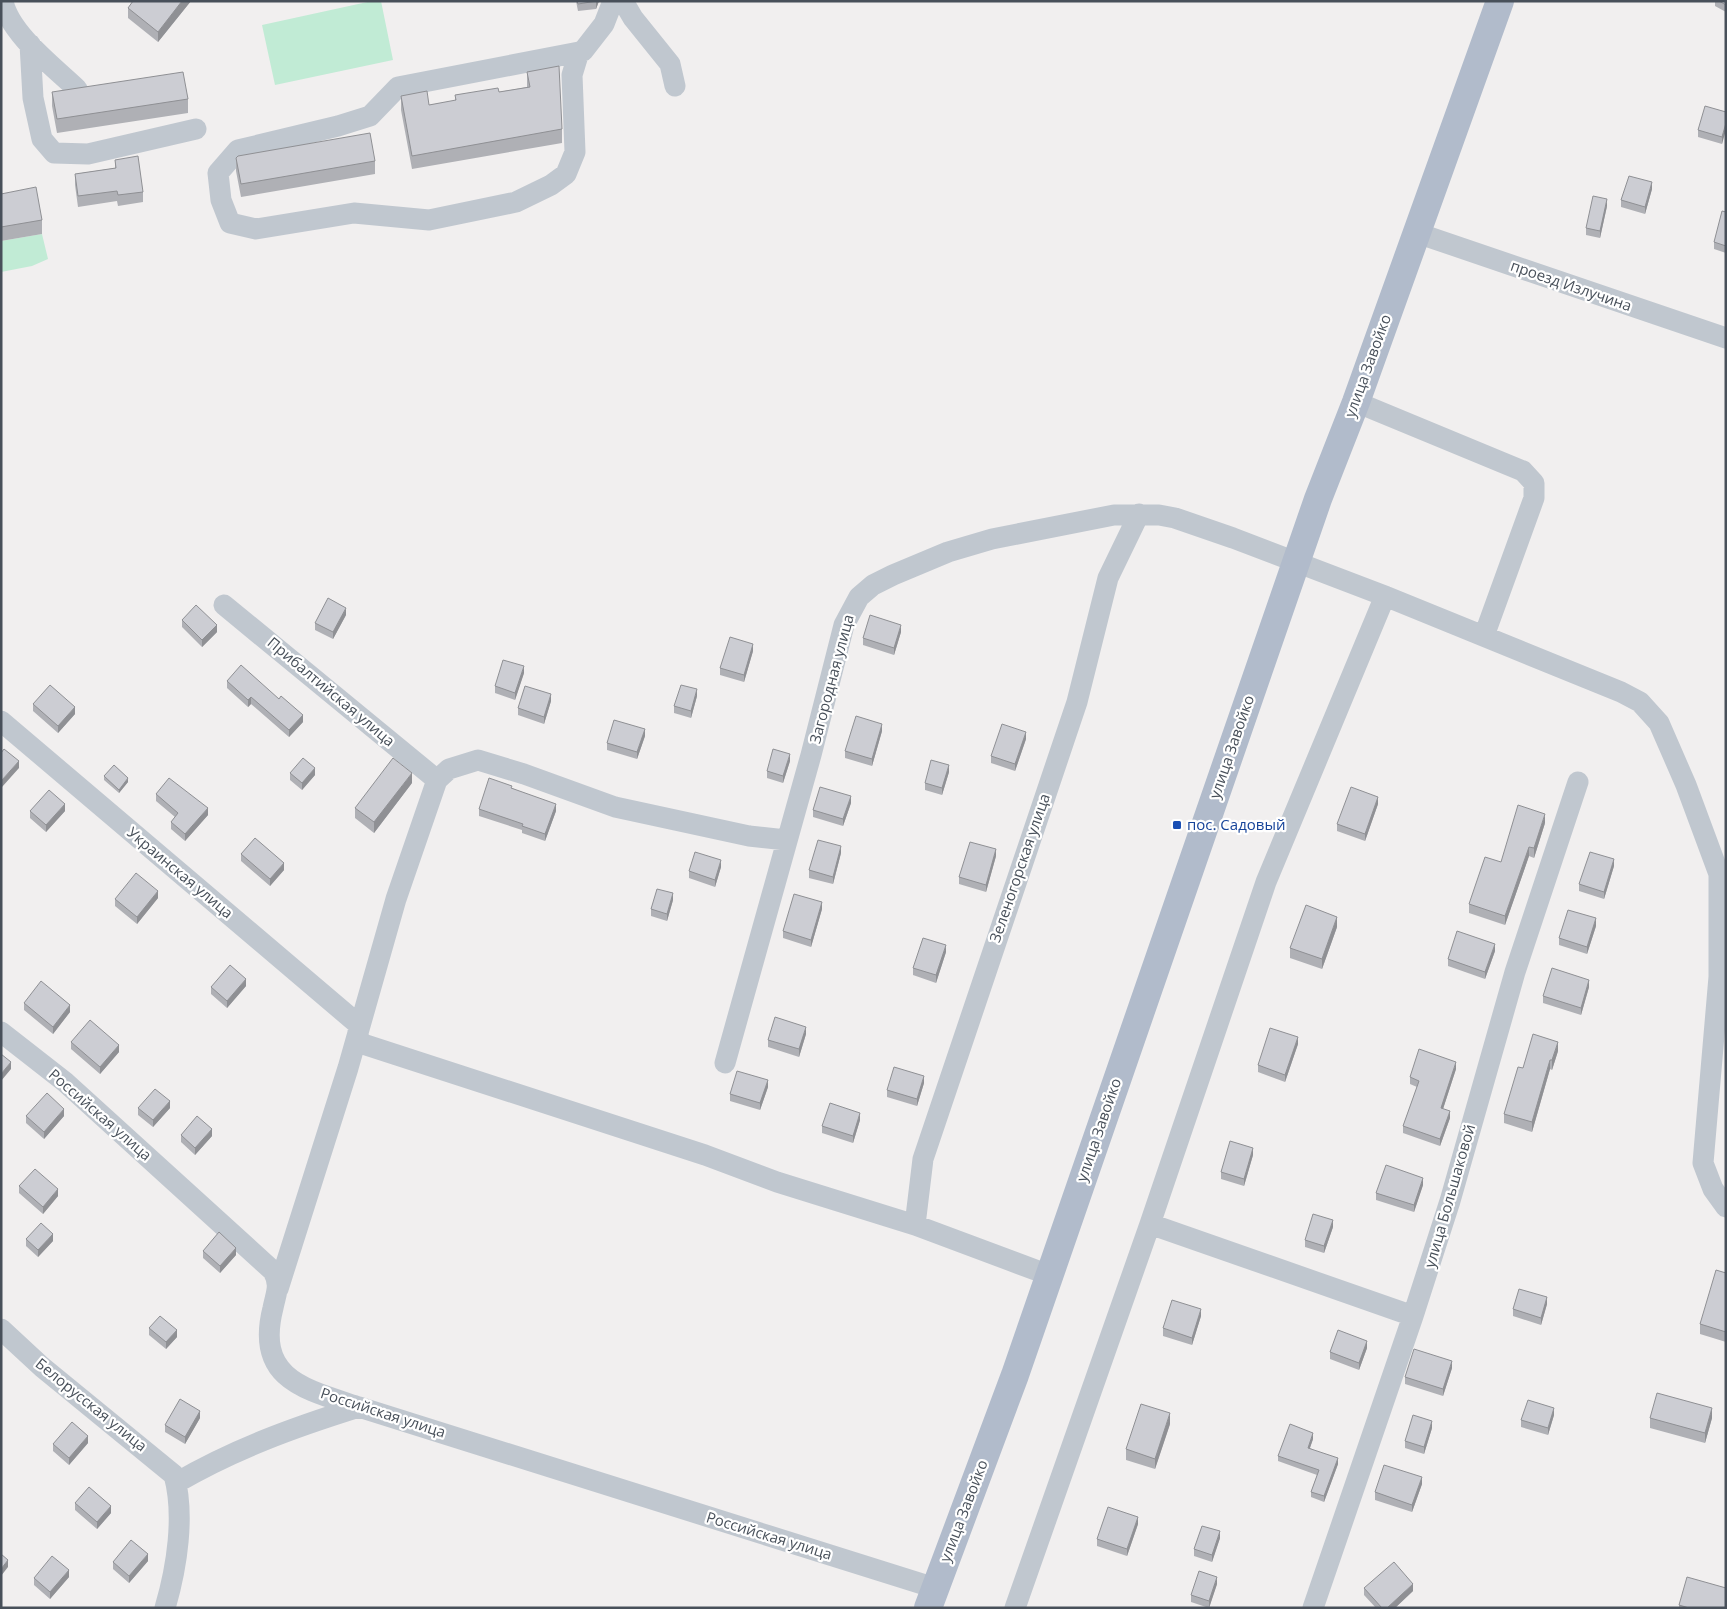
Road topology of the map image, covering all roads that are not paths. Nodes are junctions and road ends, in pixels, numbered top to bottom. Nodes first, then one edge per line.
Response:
1 (3, 1) edge
2 (613, 1) edge
3 (623, 1) edge
4 (1500, 1) edge
5 (30, 44) junction
6 (579, 52) junction
7 (675, 86) dead end
8 (77, 89) edge
9 (196, 128) dead end
10 (1416, 233) junction
11 (1726, 338) edge
12 (1356, 402) junction
13 (1139, 514) junction
14 (1296, 562) junction
15 (1385, 596) junction
16 (224, 605) dead end
17 (1484, 636) junction
18 (1, 721) edge
19 (437, 780) junction
20 (1578, 782) dead end
21 (786, 840) junction
22 (359, 1028) junction
23 (1, 1032) edge
24 (725, 1062) dead end
25 (1726, 1207) edge
26 (1150, 1224) junction
27 (915, 1225) junction
28 (1049, 1275) junction
29 (278, 1288) junction
30 (1413, 1316) junction
31 (1, 1329) edge
32 (359, 1407) junction
33 (176, 1483) junction
34 (931, 1598) edge
35 (165, 1608) edge
36 (1015, 1608) edge
37 (1313, 1608) edge

1 - 5 street
2 - 6 street
3 - 7 street
4 - 10 main road, улица Завойко
5 - 8 street
5 - 9 street
6 - 6 street
10 - 11 street, проезд Излучина
10 - 12 main road, улица Завойко
12 - 14 main road, улица Завойко
12 - 17 street
13 - 14 street, Загородная улица
13 - 21 street, Загородная улица
13 - 27 street, Зеленогорская улица
14 - 15 street, Загородная улица
14 - 28 main road, улица Завойко
15 - 17 street, Загородная улица
15 - 26 street
16 - 19 street, Прибалтийская улица
17 - 25 street, Загородная улица
18 - 22 street, Украинская улица
19 - 21 street
19 - 22 street
20 - 30 street, улица Большаковой
21 - 24 street, Загородная улица
22 - 27 street, Украинская улица
22 - 29 street
23 - 29 street, Российская улица
26 - 30 street
26 - 36 street
27 - 28 street
28 - 34 main road, улица Завойко
29 - 32 street, Российская улица
30 - 37 street, улица Большаковой
31 - 33 street, Белорусская улица
32 - 33 street
32 - 34 street, Российская улица
33 - 35 street

